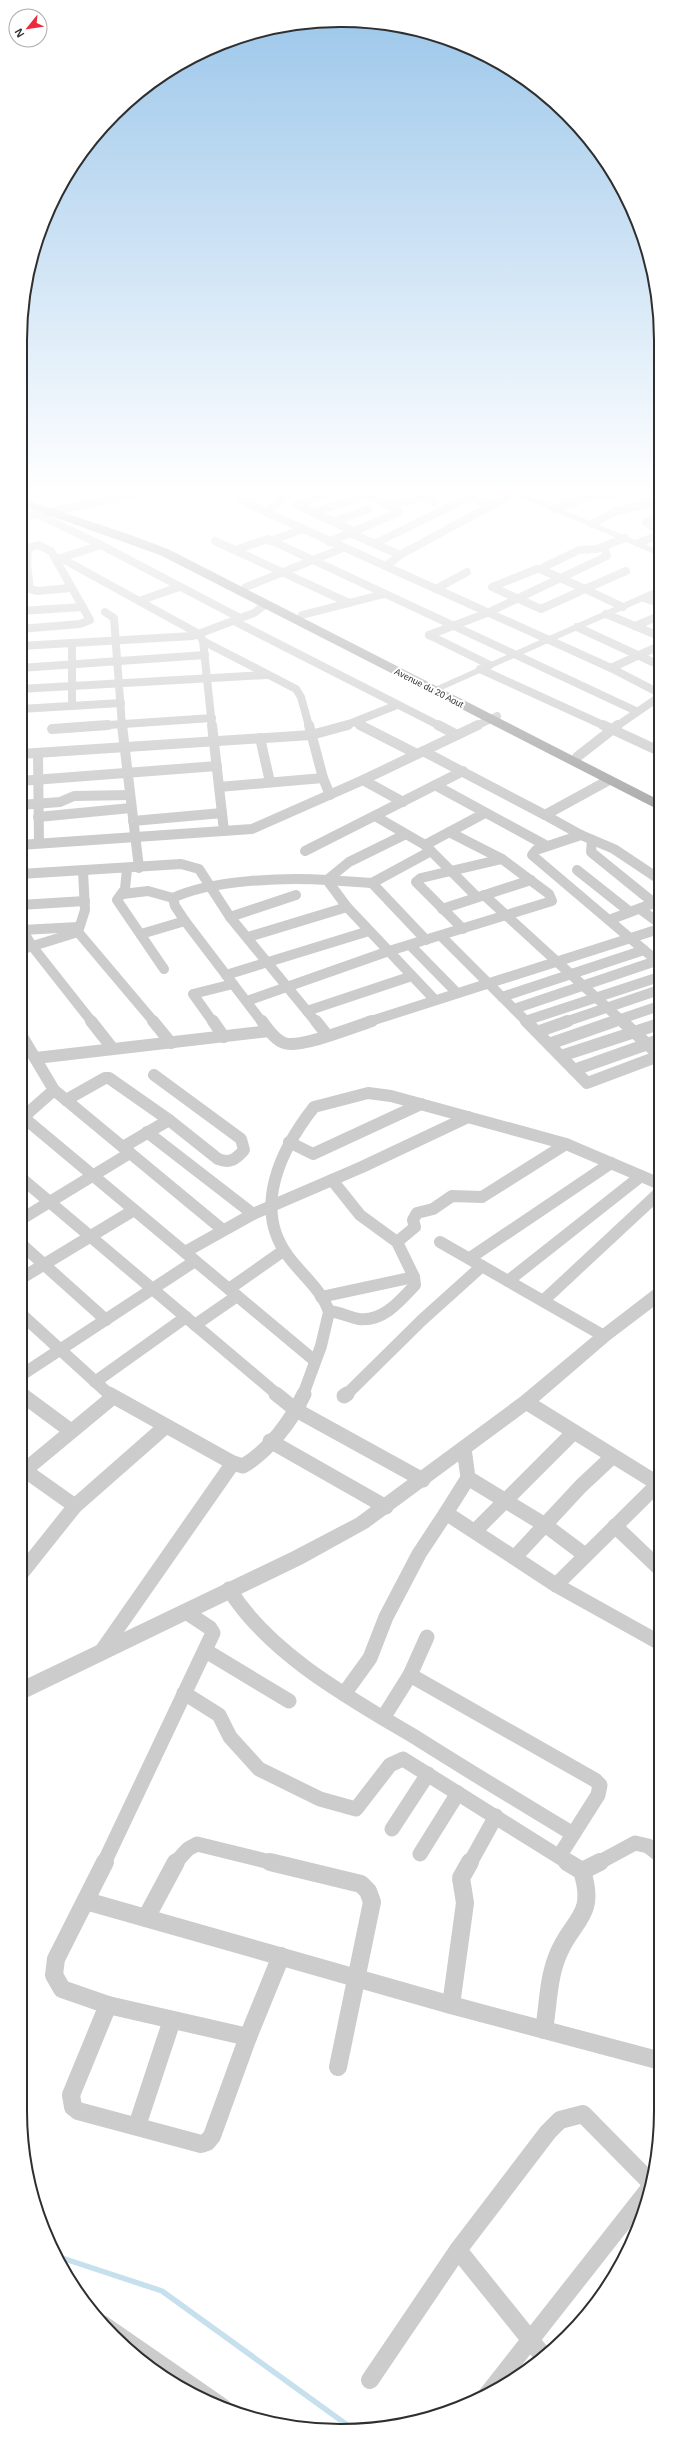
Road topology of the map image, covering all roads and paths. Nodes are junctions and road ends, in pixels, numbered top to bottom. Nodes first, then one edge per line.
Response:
1 (81, 604) edge
2 (145, 604) edge
3 (209, 604) edge
4 (269, 604) edge
5 (281, 604) edge
6 (344, 604) edge
7 (407, 604) edge
8 (469, 604) edge
9 (505, 604) edge
10 (527, 604) edge
11 (552, 604) edge
12 (617, 604) edge
13 (629, 604) edge
14 (272, 606) junction
15 (83, 607) junction
16 (623, 607) junction
17 (27, 611) edge
18 (105, 612) dead end
19 (254, 613) junction
20 (487, 613) junction
21 (606, 614) junction
22 (302, 615) junction
23 (654, 618) edge
24 (237, 620) junction
25 (452, 625) junction
26 (635, 626) junction
27 (577, 627) junction
28 (27, 628) edge
29 (654, 634) edge
30 (201, 637) junction
31 (116, 640) junction
32 (545, 640) junction
33 (72, 643) junction
34 (27, 646) edge
35 (654, 648) edge
36 (512, 654) junction
37 (641, 654) junction
38 (205, 655) junction
39 (118, 661) junction
40 (654, 662) edge
41 (72, 664) junction
42 (490, 665) junction
43 (27, 667) edge
44 (611, 668) junction
45 (480, 669) junction
46 (268, 675) junction
47 (207, 678) junction
48 (119, 684) junction
49 (72, 686) junction
50 (437, 688) junction
51 (27, 689) edge
52 (654, 690) edge
53 (654, 700) edge
54 (121, 703) junction
55 (397, 705) junction
56 (72, 706) junction
57 (27, 709) edge
58 (636, 711) junction
59 (212, 718) junction
60 (494, 718) junction
61 (356, 723) junction
62 (122, 725) junction
63 (52, 729) dead end
64 (611, 730) junction
65 (311, 735) junction
66 (457, 735) junction
67 (260, 738) junction
68 (214, 741) junction
69 (124, 747) junction
70 (654, 747) edge
71 (420, 752) junction
72 (38, 753) junction
73 (27, 754) edge
74 (577, 757) junction
75 (217, 766) junction
76 (463, 771) junction
77 (127, 773) junction
78 (323, 778) junction
79 (38, 779) junction
80 (27, 780) edge
81 (363, 780) junction
82 (609, 780) junction
83 (270, 782) junction
84 (435, 785) junction
85 (219, 787) junction
86 (130, 795) junction
87 (330, 795) junction
88 (654, 796) edge
89 (402, 802) junction
90 (38, 803) junction
91 (654, 803) edge
92 (27, 804) edge
93 (131, 808) junction
94 (222, 812) junction
95 (485, 813) junction
96 (545, 815) junction
97 (375, 816) junction
98 (38, 817) junction
99 (133, 821) junction
100 (224, 831) junction
101 (449, 832) junction
102 (406, 834) junction
103 (581, 834) junction
104 (135, 836) junction
105 (592, 840) junction
106 (39, 843) junction
107 (27, 844) edge
108 (547, 846) junction
109 (428, 848) junction
110 (305, 851) dead end
111 (502, 859) junction
112 (139, 868) junction
113 (127, 869) junction
114 (577, 870) dead end
115 (83, 871) junction
116 (451, 871) junction
117 (27, 874) edge
118 (654, 876) edge
119 (327, 880) junction
120 (531, 880) junction
121 (372, 883) junction
122 (210, 888) junction
123 (123, 894) junction
124 (296, 895) dead end
125 (480, 896) junction
126 (173, 898) junction
127 (85, 901) junction
128 (27, 905) edge
129 (347, 907) junction
130 (442, 909) junction
131 (640, 909) junction
132 (630, 912) junction
133 (506, 916) junction
134 (230, 917) junction
135 (654, 919) edge
136 (609, 920) junction
137 (185, 921) junction
138 (27, 928) edge
139 (79, 929) junction
140 (463, 929) junction
141 (369, 931) junction
142 (654, 931) edge
143 (141, 934) junction
144 (441, 936) junction
145 (248, 937) junction
146 (27, 938) edge
147 (632, 939) junction
148 (426, 940) junction
149 (410, 945) junction
150 (32, 946) junction
151 (27, 948) edge
152 (644, 950) junction
153 (390, 951) junction
154 (654, 957) edge
155 (269, 961) junction
156 (654, 961) edge
157 (558, 963) junction
158 (164, 969) dead end
159 (226, 974) junction
160 (571, 974) junction
161 (412, 976) junction
162 (654, 979) edge
163 (233, 984) junction
164 (490, 985) junction
165 (288, 986) junction
166 (583, 986) junction
167 (654, 992) edge
168 (457, 993) junction
169 (502, 997) junction
170 (596, 998) junction
171 (435, 1000) junction
172 (247, 1001) junction
173 (608, 1008) junction
174 (654, 1008) edge
175 (514, 1009) junction
176 (307, 1011) junction
177 (620, 1019) junction
178 (525, 1020) junction
179 (654, 1026) edge
180 (269, 1031) junction
181 (537, 1032) junction
182 (634, 1032) junction
183 (327, 1035) junction
184 (224, 1037) junction
185 (654, 1042) edge
186 (171, 1043) junction
187 (27, 1044) edge
188 (549, 1044) junction
189 (647, 1044) junction
190 (113, 1050) junction
191 (654, 1051) edge
192 (560, 1056) junction
193 (36, 1058) junction
194 (654, 1058) edge
195 (574, 1070) junction
196 (154, 1075) dead end
197 (54, 1090) junction
198 (66, 1100) junction
199 (421, 1104) junction
200 (27, 1114) edge
201 (468, 1117) junction
202 (169, 1120) junction
203 (27, 1122) edge
204 (147, 1132) junction
205 (289, 1142) junction
206 (566, 1144) junction
207 (126, 1150) junction
208 (610, 1163) junction
209 (93, 1176) junction
210 (640, 1176) junction
211 (332, 1180) junction
212 (654, 1182) edge
213 (27, 1183) edge
214 (654, 1198) edge
215 (50, 1202) junction
216 (271, 1207) junction
217 (134, 1210) junction
218 (253, 1214) junction
219 (27, 1216) edge
220 (223, 1230) junction
221 (90, 1236) junction
222 (397, 1242) junction
223 (440, 1242) dead end
224 (27, 1249) edge
225 (283, 1251) junction
226 (185, 1252) junction
227 (470, 1258) junction
228 (195, 1260) junction
229 (44, 1264) junction
230 (482, 1266) junction
231 (27, 1274) edge
232 (414, 1277) junction
233 (508, 1281) junction
234 (153, 1288) junction
235 (233, 1292) junction
236 (320, 1297) junction
237 (654, 1298) edge
238 (543, 1302) junction
239 (329, 1311) junction
240 (27, 1319) edge
241 (106, 1320) junction
242 (191, 1321) junction
243 (604, 1336) junction
244 (60, 1350) junction
245 (315, 1361) junction
246 (27, 1371) edge
247 (95, 1382) junction
248 (344, 1396) dead end
249 (113, 1397) junction
250 (27, 1398) edge
251 (526, 1402) junction
252 (296, 1410) junction
253 (166, 1426) junction
254 (71, 1431) junction
255 (573, 1433) junction
256 (270, 1441) junction
257 (464, 1448) junction
258 (612, 1457) junction
259 (233, 1463) junction
260 (27, 1464) edge
261 (27, 1472) edge
262 (468, 1478) junction
263 (423, 1480) junction
264 (654, 1480) edge
265 (654, 1489) edge
266 (506, 1500) junction
267 (75, 1506) junction
268 (386, 1507) junction
269 (446, 1513) junction
270 (545, 1525) junction
271 (615, 1526) junction
272 (475, 1531) junction
273 (586, 1555) junction
274 (515, 1557) junction
275 (654, 1563) edge
276 (27, 1566) edge
277 (556, 1585) junction
278 (229, 1589) junction
279 (186, 1612) junction
280 (427, 1637) dead end
281 (654, 1640) edge
282 (206, 1651) junction
283 (100, 1653) junction
284 (410, 1675) junction
285 (27, 1689) edge
286 (184, 1693) junction
287 (344, 1694) junction
288 (289, 1701) dead end
289 (383, 1718) junction
290 (428, 1774) junction
291 (458, 1793) junction
292 (496, 1816) junction
293 (392, 1829) dead end
294 (573, 1834) junction
295 (654, 1851) edge
296 (420, 1854) dead end
297 (560, 1855) junction
298 (582, 1871) junction
299 (86, 1901) junction
300 (146, 1918) junction
301 (281, 1956) junction
302 (358, 1979) junction
303 (108, 2005) junction
304 (451, 2005) junction
305 (172, 2020) junction
306 (544, 2030) junction
307 (248, 2037) junction
308 (654, 2060) edge
309 (338, 2067) dead end
310 (137, 2126) junction
311 (646, 2178) edge
312 (641, 2200) edge
313 (458, 2250) junction
314 (530, 2340) junction
315 (135, 2347) edge
316 (540, 2352) edge
317 (370, 2380) dead end
318 (499, 2381) edge
319 (194, 2387) edge

1 - 15 street
2 - 30 street
3 - 24 street
4 - 14 main road, Avenue du 20 Aout
5 - 22 main road, Avenue du 20 Aout
6 - 22 street
7 - 25 street
8 - 20 street
9 - 20 street
10 - 11 street
12 - 16 street
13 - 16 street
14 - 19 street
14 - 19 street
14 - 50 main road, Avenue du 20 Aout
15 - 17 street
15 - 28 street
16 - 21 street
18 - 31 street
19 - 24 street
20 - 25 street
20 - 32 street
21 - 26 street
21 - 27 street
22 - 50 main road, Avenue du 20 Aout
23 - 26 street
24 - 30 street
24 - 55 street
25 - 36 street
25 - 42 street
26 - 29 street
27 - 32 street
27 - 37 street
30 - 31 street
30 - 38 street
30 - 46 street
31 - 33 street
31 - 39 street
32 - 36 street
32 - 44 street
33 - 34 street
33 - 41 street
35 - 37 street
36 - 42 street
36 - 58 street
37 - 40 street
37 - 44 street
38 - 39 street
38 - 47 street
39 - 41 street
39 - 48 street
41 - 43 street
41 - 49 street
42 - 45 street
44 - 52 street
45 - 50 street
45 - 64 street
46 - 47 street
46 - 65 street
47 - 48 street
47 - 59 street
48 - 49 street
48 - 54 street
49 - 51 street
49 - 56 street
50 - 60 main road, Avenue du 20 Aout
53 - 58 street
54 - 56 street
54 - 62 street
55 - 61 street
55 - 66 street
56 - 57 street
58 - 64 street
59 - 62 street
59 - 68 street
60 - 66 street
60 - 74 main road, Avenue du 20 Aout
60 - 82 main road, Avenue du 20 Aout
61 - 65 street
61 - 71 street
62 - 63 street
62 - 69 street
64 - 70 street
64 - 74 street
65 - 67 street
65 - 78 street
66 - 71 street
67 - 68 street
67 - 83 street
68 - 69 street
68 - 75 street
69 - 72 street
69 - 77 street
71 - 76 street
71 - 81 street
72 - 73 street
72 - 79 street
74 - 88 main road, Avenue du 20 Aout
75 - 77 street
75 - 85 street
76 - 84 street
76 - 96 street
77 - 79 street
77 - 86 street
78 - 83 street
78 - 87 street
79 - 80 street
79 - 90 street
81 - 87 street
81 - 89 street
82 - 91 main road, Avenue du 20 Aout
82 - 96 street
83 - 85 street
84 - 89 street
84 - 95 street
85 - 94 street
86 - 90 street
86 - 93 street
87 - 100 street
89 - 97 street
90 - 92 street
90 - 98 street
93 - 98 street
93 - 99 street
94 - 99 street
94 - 100 street
95 - 101 street
95 - 108 street
96 - 103 street
97 - 102 street
97 - 110 street
98 - 106 street
99 - 104 street
100 - 104 street
101 - 109 street
101 - 111 street
102 - 109 street
102 - 119 street
103 - 105 street
103 - 108 street
104 - 106 street
104 - 112 street
105 - 118 street
105 - 131 street
106 - 107 street
108 - 136 street
109 - 116 street
109 - 121 street
111 - 116 street
111 - 120 street
112 - 113 street
112 - 122 street
113 - 115 street
113 - 123 street
114 - 132 street
115 - 117 street
115 - 127 street
116 - 125 street
116 - 130 street
119 - 121 street
119 - 122 street
119 - 129 street
120 - 125 street
120 - 133 street
121 - 148 street
122 - 126 street
122 - 134 street
123 - 126 street
123 - 143 street
124 - 134 street
125 - 130 street
125 - 133 street
126 - 137 street
127 - 128 street
127 - 139 street
129 - 141 street
129 - 145 street
130 - 140 street
131 - 132 street
131 - 135 street
132 - 136 street
133 - 140 street
133 - 157 street
134 - 145 street
136 - 147 street
137 - 143 street
137 - 159 street
138 - 139 street
139 - 150 street
139 - 186 street
140 - 144 street
141 - 153 street
141 - 155 street
142 - 147 street
143 - 158 street
144 - 148 street
144 - 164 street
145 - 155 street
146 - 150 street
147 - 152 street
147 - 157 street
148 - 149 street
149 - 153 street
149 - 168 street
150 - 151 street
150 - 190 street
152 - 154 street
152 - 160 street
153 - 161 street
153 - 165 street
155 - 159 street
155 - 165 street
156 - 166 street
157 - 160 street
157 - 164 street
159 - 163 street
160 - 166 street
160 - 169 street
161 - 171 street
161 - 176 street
162 - 170 street
163 - 172 street
163 - 184 street
164 - 168 street
164 - 169 street
165 - 172 street
165 - 176 street
166 - 170 street
166 - 175 street
167 - 173 street
168 - 171 street
169 - 175 street
170 - 173 street
170 - 178 street
171 - 183 street
172 - 180 street
173 - 177 street
173 - 181 street
174 - 177 street
175 - 178 street
176 - 183 street
177 - 182 street
177 - 188 street
178 - 181 street
179 - 182 street
180 - 183 street
180 - 184 street
181 - 188 street
182 - 189 street
182 - 192 street
184 - 186 street
185 - 189 street
186 - 190 street
187 - 193 street
188 - 192 street
189 - 191 street
189 - 195 street
190 - 193 street
192 - 195 street
193 - 197 street
194 - 195 street
196 - 202 street
197 - 198 street
197 - 200 street
198 - 202 street
198 - 207 street
199 - 201 street
199 - 205 street
199 - 205 street
201 - 206 street
201 - 211 street
202 - 204 street
203 - 209 street
204 - 207 street
204 - 218 street
205 - 216 street
206 - 208 street
206 - 222 street
207 - 209 street
207 - 220 street
208 - 210 street
208 - 227 street
209 - 215 street
209 - 217 street
210 - 212 street
210 - 233 street
211 - 216 street
211 - 222 street
213 - 215 street
214 - 238 street
215 - 219 street
215 - 221 street
216 - 218 street
216 - 225 street
217 - 221 street
217 - 226 street
218 - 220 street
220 - 226 street
221 - 229 street
221 - 234 street
222 - 232 street
223 - 227 street
224 - 229 street
225 - 235 street
225 - 236 street
226 - 228 street
227 - 230 street
228 - 234 street
228 - 235 street
229 - 231 street
229 - 241 street
230 - 233 street
230 - 248 street
232 - 236 street
232 - 239 street
233 - 238 street
234 - 241 street
234 - 242 street
235 - 242 street
235 - 245 street
236 - 239 street
237 - 243 street
238 - 243 street
239 - 245 street
240 - 244 street
241 - 244 street
242 - 247 street
242 - 252 street
243 - 251 street
244 - 246 street
244 - 247 street
245 - 252 street
247 - 249 street
249 - 253 street
249 - 254 street
250 - 254 street
251 - 255 street
251 - 257 street
252 - 256 street
252 - 263 street
253 - 259 street
253 - 267 street
254 - 260 street
255 - 258 street
255 - 266 street
256 - 259 street
256 - 268 street
257 - 262 street
257 - 263 street
258 - 264 street
258 - 270 street
259 - 283 street
261 - 267 street
262 - 266 street
262 - 269 street
263 - 268 street
265 - 271 street
266 - 270 street
266 - 272 street
267 - 276 street
268 - 278 street
269 - 272 street
269 - 287 street
270 - 273 street
270 - 274 street
271 - 273 street
271 - 275 street
272 - 274 street
273 - 277 street
274 - 277 street
277 - 281 street
278 - 279 street
278 - 287 street
279 - 282 street
279 - 283 street
280 - 284 street
282 - 286 street
282 - 288 street
283 - 285 street
284 - 289 street
284 - 294 street
286 - 290 street
286 - 299 street
287 - 289 street
289 - 294 street
290 - 291 street
290 - 293 street
291 - 292 street
291 - 296 street
292 - 297 street
292 - 304 street
294 - 297 street
295 - 298 street
297 - 298 street
298 - 306 street
299 - 300 street
299 - 303 street
300 - 301 street
300 - 302 street
301 - 302 street
301 - 307 street
302 - 304 street
302 - 309 street
303 - 305 street
303 - 310 street
304 - 306 street
305 - 307 street
305 - 310 street
306 - 308 street
307 - 310 street
311 - 313 street
312 - 314 street
313 - 314 street
313 - 317 street
314 - 316 street
314 - 318 street
315 - 319 street

